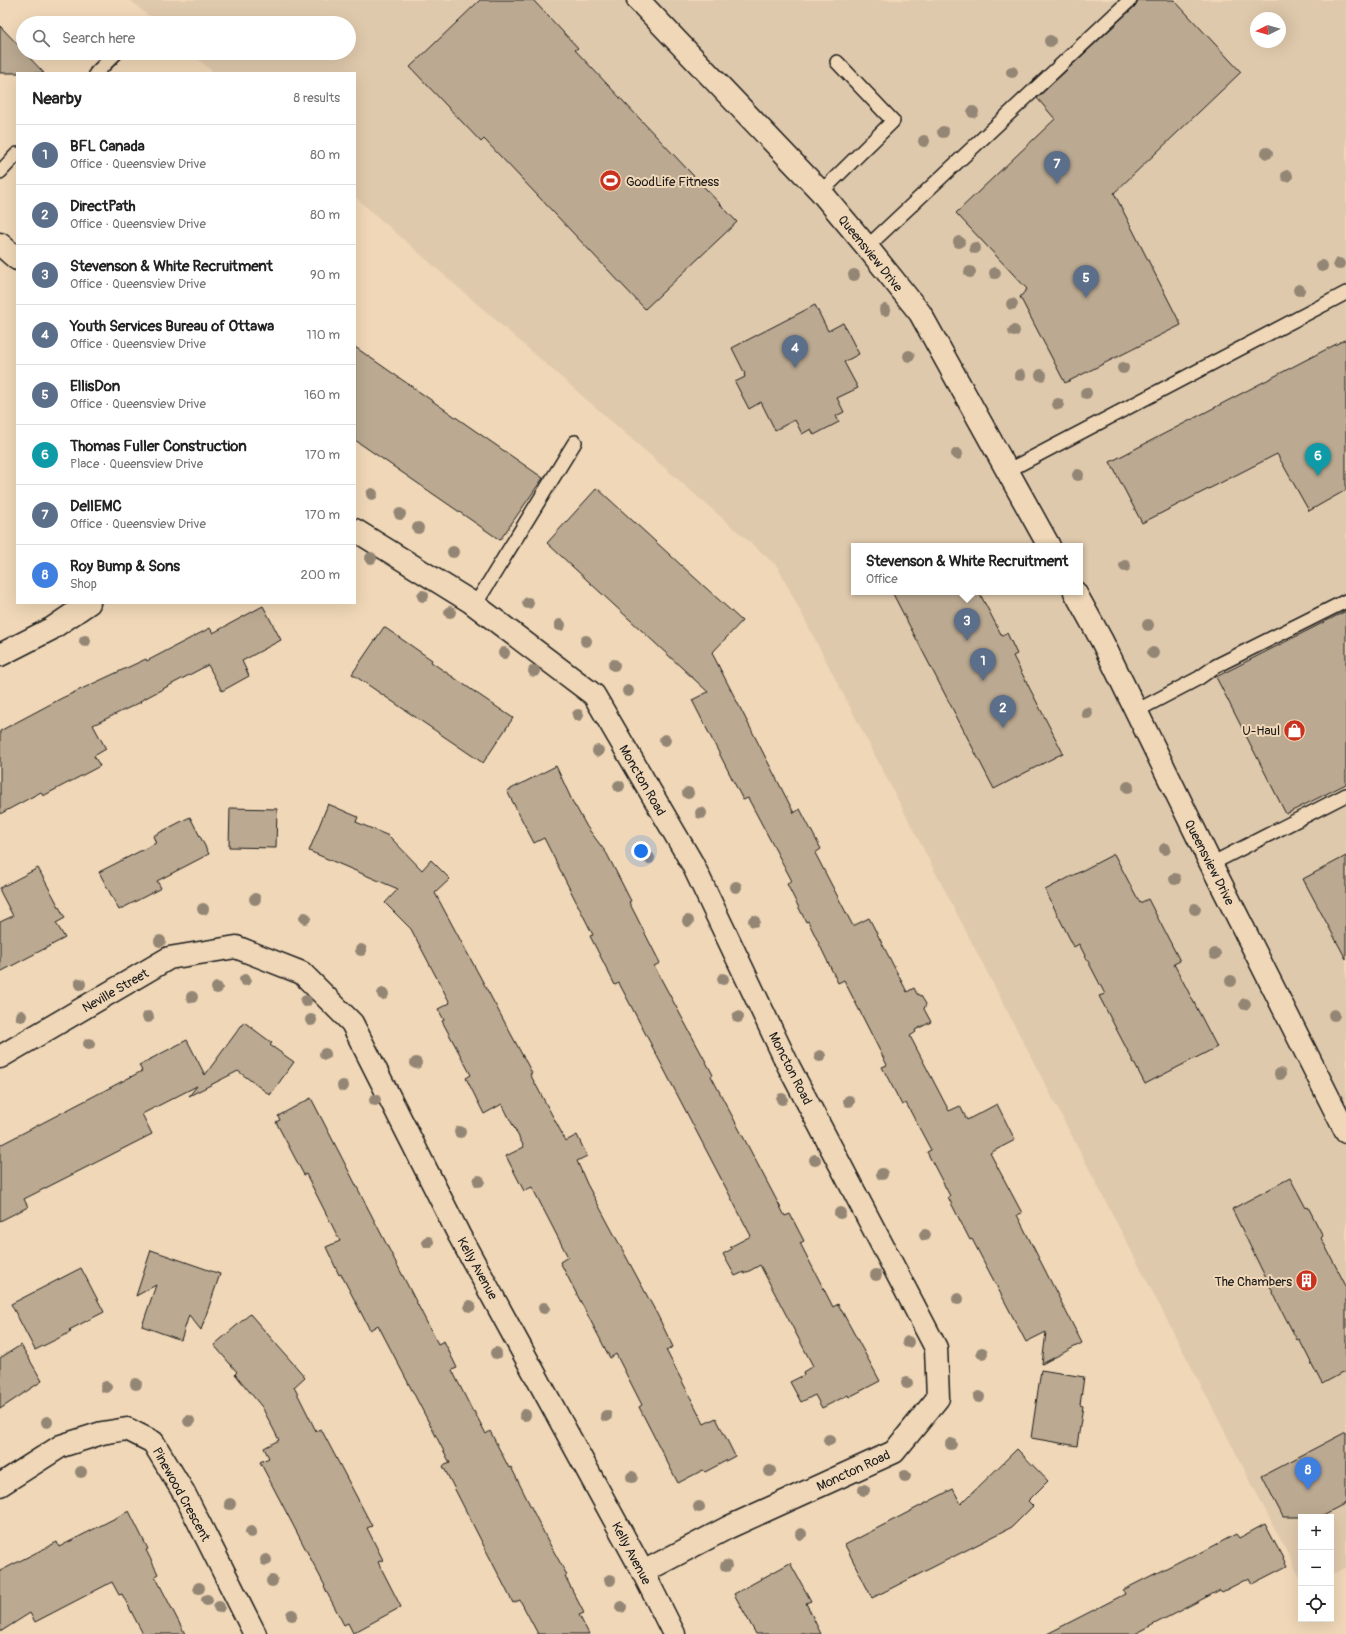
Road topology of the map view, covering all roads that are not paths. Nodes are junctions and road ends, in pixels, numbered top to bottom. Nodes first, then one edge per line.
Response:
1 (638, 0) edge
2 (1130, 0) edge
3 (109, 60) edge
4 (837, 62) dead end
5 (97, 72) edge
6 (16, 155) edge
7 (0, 172) edge
8 (821, 192) junction
9 (0, 244) edge
10 (868, 247) junction
11 (16, 258) edge
12 (1346, 293) edge
13 (575, 442) dead end
14 (1007, 471) junction
15 (356, 531) edge
16 (1047, 543) edge
17 (1077, 595) edge
18 (1346, 601) edge
19 (88, 604) edge
20 (475, 605) junction
21 (0, 655) edge
22 (1136, 711) junction
23 (1346, 795) edge
24 (1211, 864) junction
25 (238, 948) joint
26 (0, 1057) edge
27 (1346, 1132) edge
28 (0, 1485) edge
29 (643, 1572) junction
30 (255, 1634) edge
31 (674, 1634) edge

1 - 8 street, Queensview Drive
2 - 10 lane
3 - 5 lane
4 - 8 lane
6 - 7 lane
8 - 10 street, Queensview Drive
9 - 11 street
10 - 14 street, Queensview Drive
12 - 14 lane
13 - 20 lane
14 - 16 street, Queensview Drive
15 - 20 street, Moncton Road
17 - 22 street, Queensview Drive
18 - 22 lane
19 - 21 street
20 - 29 street, Moncton Road
22 - 24 street, Queensview Drive
23 - 24 lane
24 - 27 street, Queensview Drive
25 - 26 street, Neville Street
25 - 29 street, Kelly Avenue
28 - 30 street, Pinewood Crescent
29 - 31 street, Kelly Avenue

